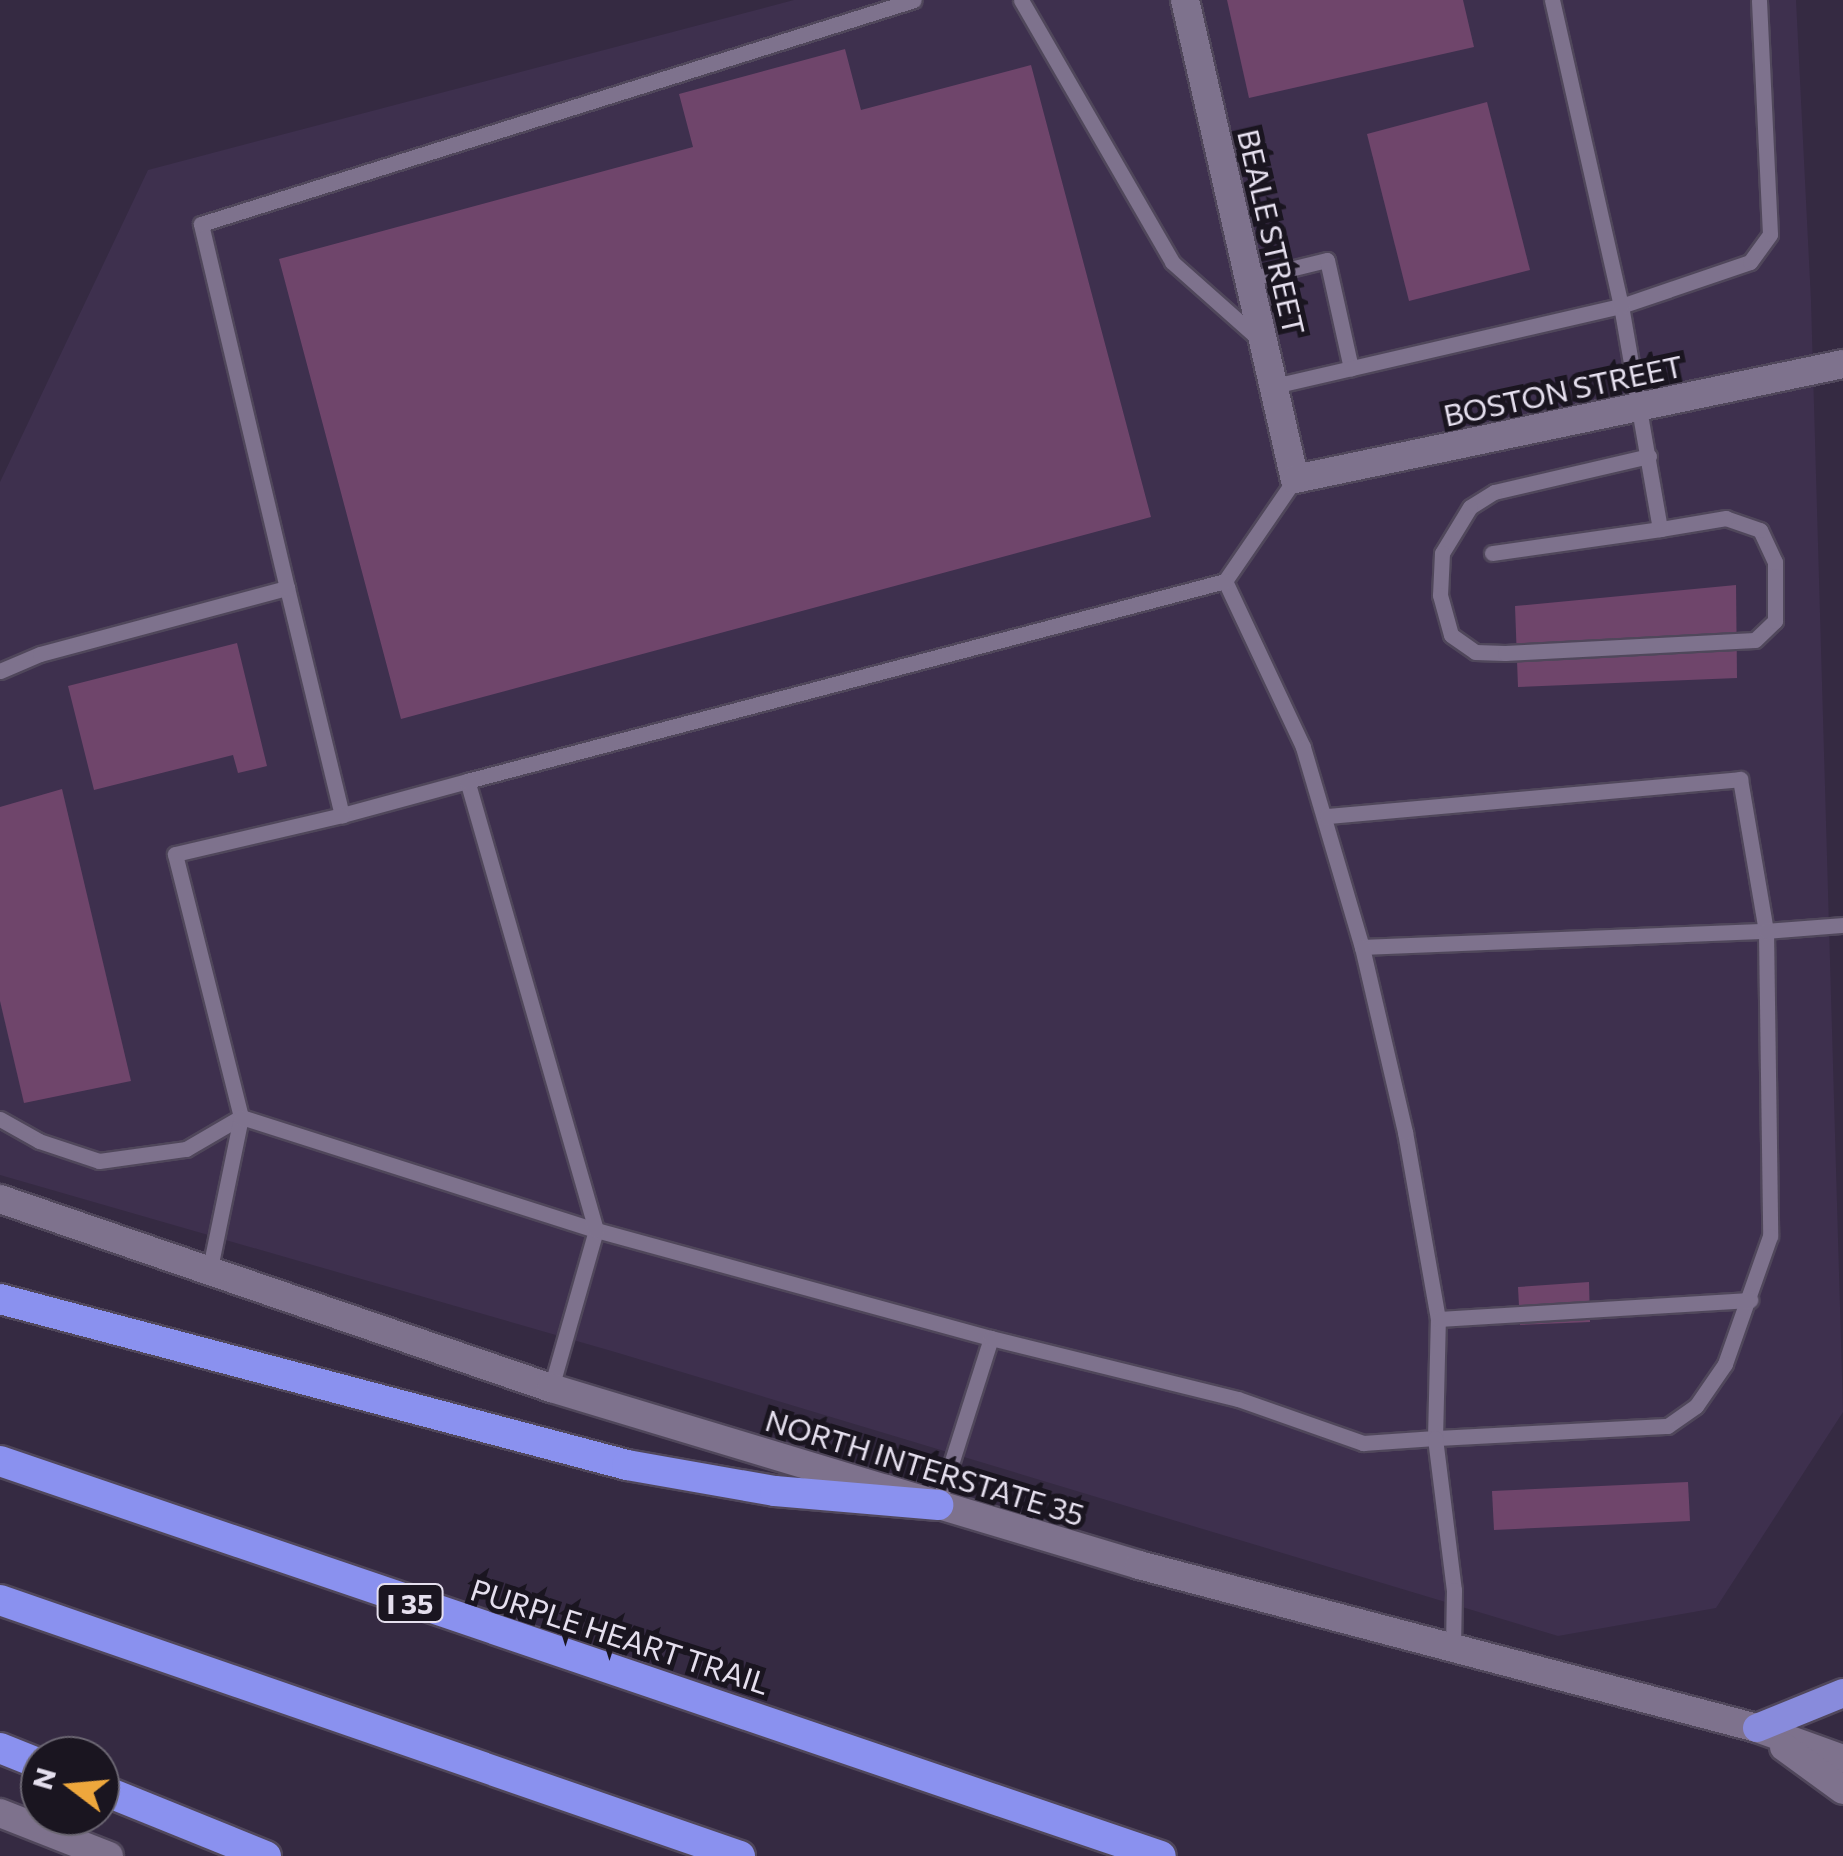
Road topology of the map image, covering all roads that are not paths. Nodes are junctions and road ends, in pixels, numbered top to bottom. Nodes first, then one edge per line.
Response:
1 (914, 0) edge
2 (1022, 0) edge
3 (1184, 0) edge
4 (1552, 0) edge
5 (1759, 0) edge
6 (1249, 280) junction
7 (1620, 306) junction
8 (1265, 345) junction
9 (1843, 364) edge
10 (1351, 368) junction
11 (1274, 386) junction
12 (1641, 407) junction
13 (1648, 456) junction
14 (1295, 479) junction
15 (1660, 528) junction
16 (1492, 553) dead end
17 (1225, 581) junction
18 (287, 588) junction
19 (0, 671) edge
20 (467, 782) junction
21 (342, 815) junction
22 (1327, 816) junction
23 (1843, 924) edge
24 (1766, 931) junction
25 (1362, 947) junction
26 (0, 1118) edge
27 (240, 1118) junction
28 (0, 1199) edge
29 (596, 1230) junction
30 (210, 1268) junction
31 (0, 1298) edge
32 (1750, 1300) junction
33 (1438, 1319) junction
34 (991, 1338) junction
35 (551, 1388) junction
36 (1435, 1438) junction
37 (0, 1461) edge
38 (938, 1505) junction
39 (0, 1600) edge
40 (1453, 1650) junction
41 (1843, 1693) edge
42 (1757, 1728) junction
43 (1843, 1759) edge
44 (1843, 1790) edge
45 (120, 1796) edge
46 (0, 1813) edge
47 (109, 1856) edge
48 (266, 1856) edge
49 (740, 1856) edge
50 (1161, 1856) edge

1 - 18 lane
2 - 8 lane
3 - 6 main road, BEALE STREET
4 - 7 lane
5 - 7 lane
6 - 8 main road, BEALE STREET
6 - 10 lane
7 - 10 lane
7 - 12 lane
8 - 11 main road, BEALE STREET
9 - 12 main road, BOSTON STREET
10 - 11 lane
11 - 14 main road, BEALE STREET
12 - 13 lane
12 - 14 main road, BOSTON STREET
13 - 15 lane
13 - 15 lane
14 - 17 lane
15 - 16 lane
17 - 20 lane
17 - 22 lane
18 - 19 lane
18 - 21 lane
20 - 21 lane
20 - 29 lane
21 - 27 lane
22 - 24 lane
22 - 25 lane
23 - 24 lane
24 - 25 lane
24 - 32 lane
25 - 33 lane
26 - 27 lane
27 - 29 lane
27 - 30 lane
28 - 30 main road, NORTH INTERSTATE 35
29 - 34 lane
29 - 35 lane
30 - 35 main road, NORTH INTERSTATE 35
31 - 38 highway
32 - 33 lane
32 - 36 lane
33 - 36 lane
34 - 36 lane
34 - 38 lane
35 - 38 main road, NORTH INTERSTATE 35
36 - 40 lane
37 - 50 highway, PURPLE HEART TRAIL / I 35
38 - 40 main road, NORTH INTERSTATE 35
39 - 49 highway
40 - 42 main road, NORTH INTERSTATE 35
41 - 42 highway
42 - 43 main road, NORTH INTERSTATE 35
42 - 44 main road
45 - 48 highway
46 - 47 main road

